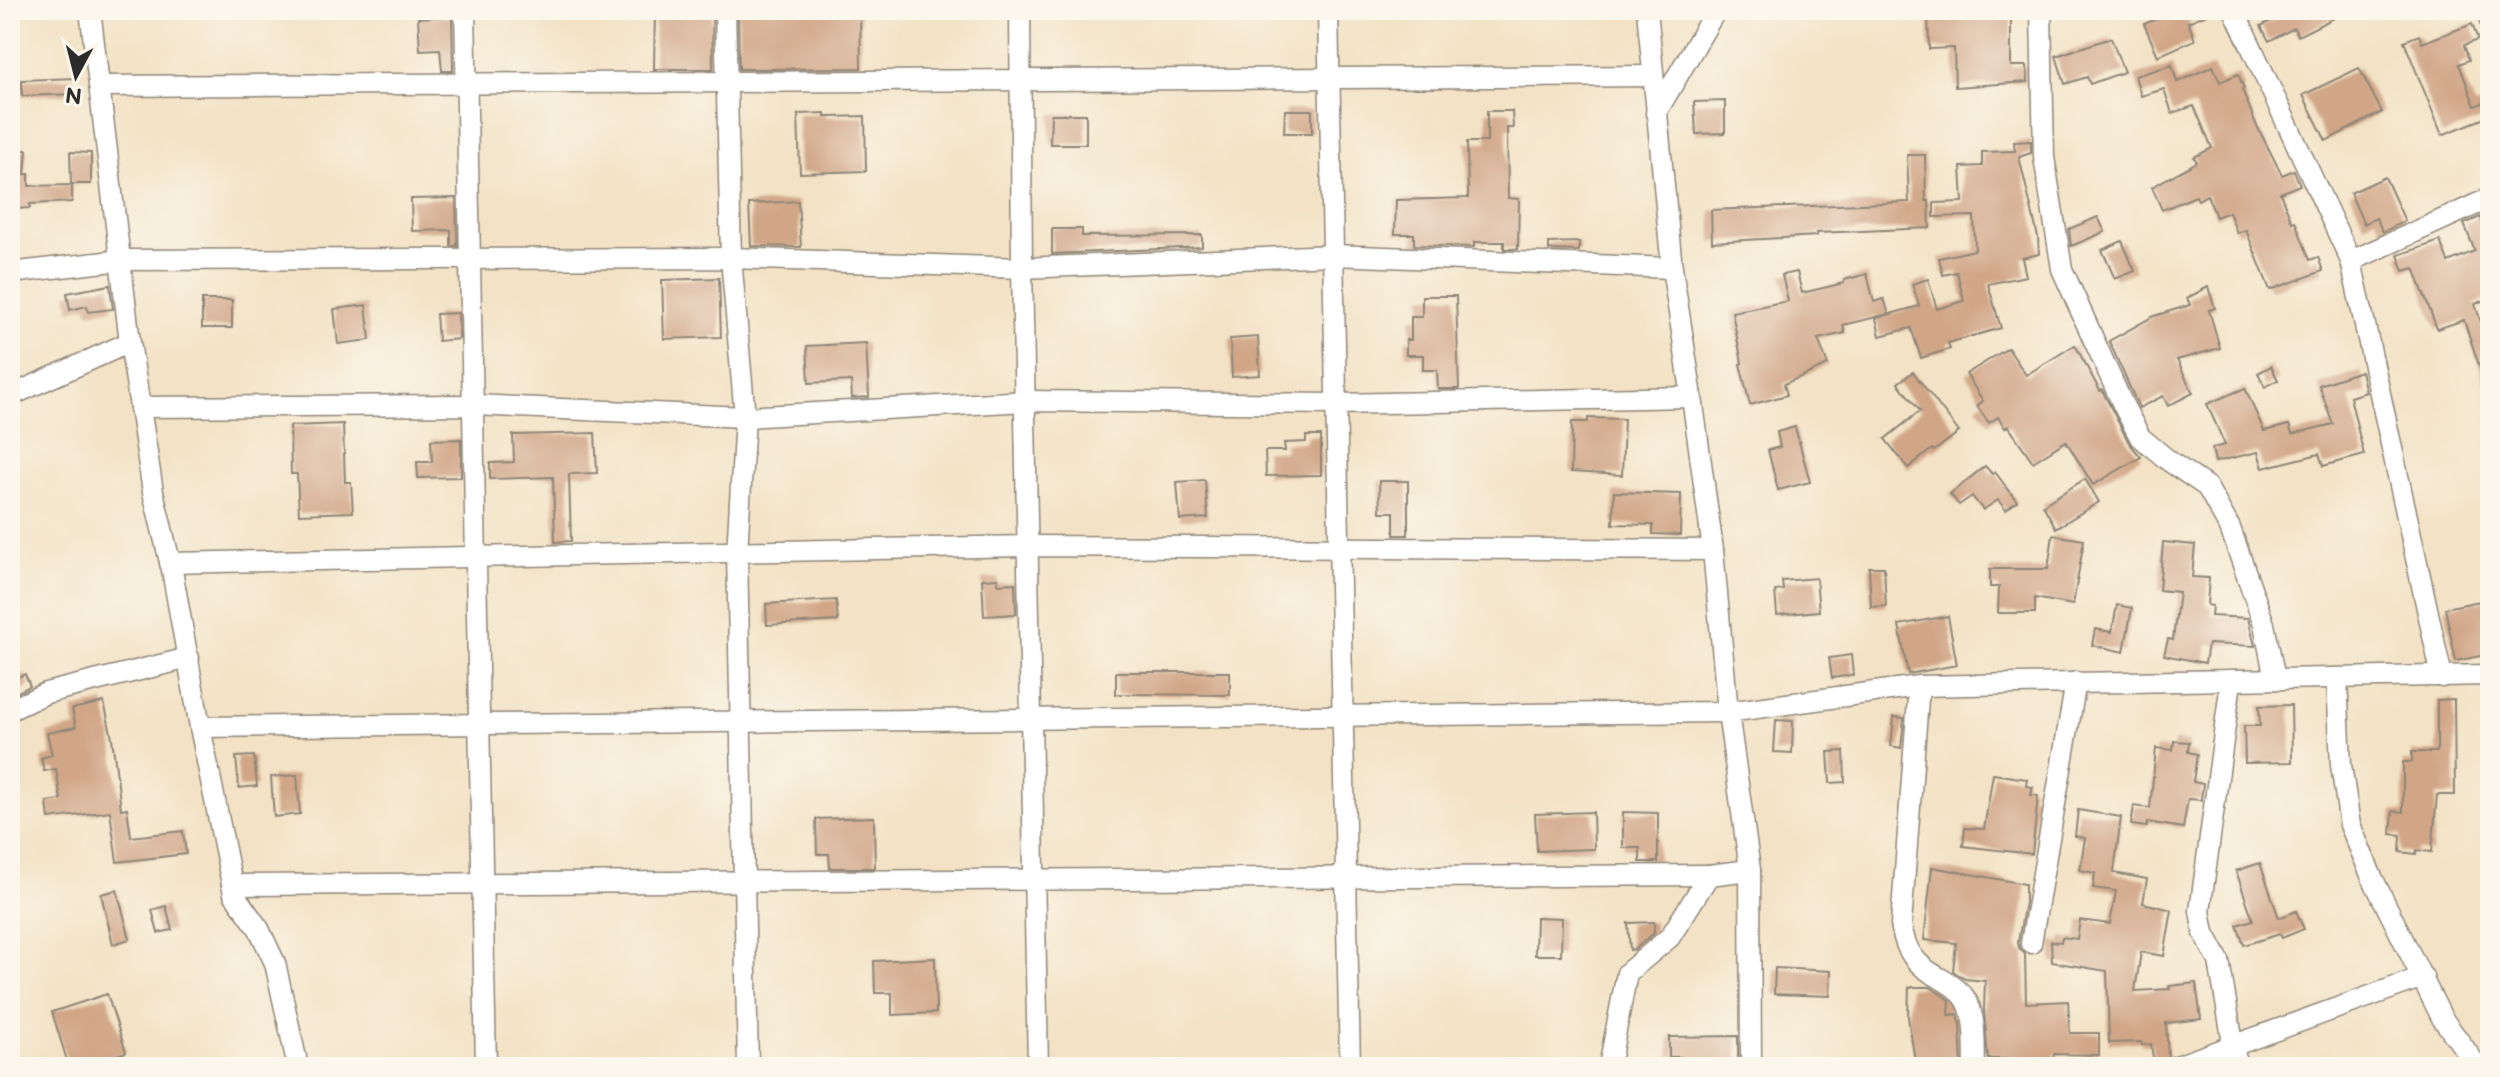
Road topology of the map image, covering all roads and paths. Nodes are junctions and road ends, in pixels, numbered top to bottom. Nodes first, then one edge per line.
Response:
1 (90, 10) edge
2 (465, 10) edge
3 (725, 10) edge
4 (1020, 10) edge
5 (1328, 10) edge
6 (1647, 10) edge
7 (1716, 10) edge
8 (2041, 10) edge
9 (2234, 10) edge
10 (2487, 10) edge
11 (2490, 21) edge
12 (1653, 76) junction
13 (1329, 78) junction
14 (1021, 80) junction
15 (727, 82) junction
16 (466, 83) junction
17 (100, 86) junction
18 (1656, 113) junction
19 (2490, 198) edge
20 (1333, 255) junction
21 (470, 258) junction
22 (731, 258) junction
23 (122, 260) junction
24 (2351, 261) junction
25 (1022, 268) junction
26 (1672, 268) junction
27 (10, 273) edge
28 (130, 342) junction
29 (10, 396) edge
30 (1692, 397) junction
31 (1027, 401) junction
32 (1337, 404) junction
33 (473, 405) junction
34 (140, 407) junction
35 (745, 417) junction
36 (1029, 546) junction
37 (1339, 548) junction
38 (1713, 550) junction
39 (737, 553) junction
40 (474, 557) junction
41 (170, 563) junction
42 (189, 658) junction
43 (2490, 675) edge
44 (2442, 677) junction
45 (2337, 678) junction
46 (2275, 679) junction
47 (2076, 682) junction
48 (2231, 682) junction
49 (1919, 686) junction
50 (10, 710) edge
51 (1728, 712) junction
52 (1343, 715) junction
53 (1032, 718) junction
54 (741, 721) junction
55 (479, 724) junction
56 (200, 727) junction
57 (1750, 870) junction
58 (1709, 875) junction
59 (1346, 878) junction
60 (1035, 880) junction
61 (744, 882) junction
62 (482, 884) junction
63 (232, 885) junction
64 (2031, 943) dead end
65 (2423, 977) junction
66 (2235, 1057) edge
67 (298, 1067) edge
68 (486, 1067) edge
69 (748, 1067) edge
70 (1038, 1067) edge
71 (1350, 1067) edge
72 (1609, 1067) edge
73 (1751, 1067) edge
74 (1975, 1067) edge
75 (2174, 1067) edge
76 (2478, 1067) edge

1 - 17 street
2 - 16 street
3 - 15 street
4 - 14 street
5 - 13 street
6 - 12 street
7 - 18 street
8 - 46 street
9 - 24 street
10 - 11 street
12 - 13 street
12 - 18 street
13 - 14 street
13 - 20 street
14 - 15 street
14 - 25 street
15 - 16 street
15 - 22 street
16 - 17 street
16 - 21 street
17 - 23 street
18 - 26 street
19 - 24 street
20 - 25 street
20 - 26 street
20 - 32 street
21 - 22 street
21 - 23 street
21 - 33 street
22 - 25 street
22 - 35 street
23 - 27 street
23 - 28 street
24 - 44 street
25 - 31 street
26 - 30 street
28 - 29 street
28 - 34 street
30 - 32 street
30 - 38 street
31 - 32 street
31 - 35 street
31 - 36 street
32 - 37 street
33 - 34 street
33 - 35 street
33 - 40 street
34 - 41 street
35 - 39 street
36 - 37 street
36 - 39 street
36 - 53 street
37 - 38 street
37 - 52 street
38 - 51 street
39 - 40 street
39 - 54 street
40 - 41 street
40 - 55 street
41 - 42 street
42 - 50 street
42 - 56 street
43 - 44 street
44 - 45 street
45 - 46 street
45 - 65 street
46 - 48 street
47 - 48 street
47 - 49 street
47 - 64 street
48 - 66 street
49 - 51 street
49 - 74 street
51 - 52 street
51 - 57 street
52 - 53 street
52 - 59 street
53 - 54 street
53 - 60 street
54 - 55 street
54 - 61 street
55 - 56 street
55 - 62 street
56 - 63 street
57 - 58 street
57 - 73 street
58 - 59 street
58 - 72 street
59 - 60 street
59 - 71 street
60 - 61 street
60 - 70 street
61 - 62 street
61 - 69 street
62 - 63 street
62 - 68 street
63 - 67 street
65 - 66 street
65 - 76 street
66 - 75 street

